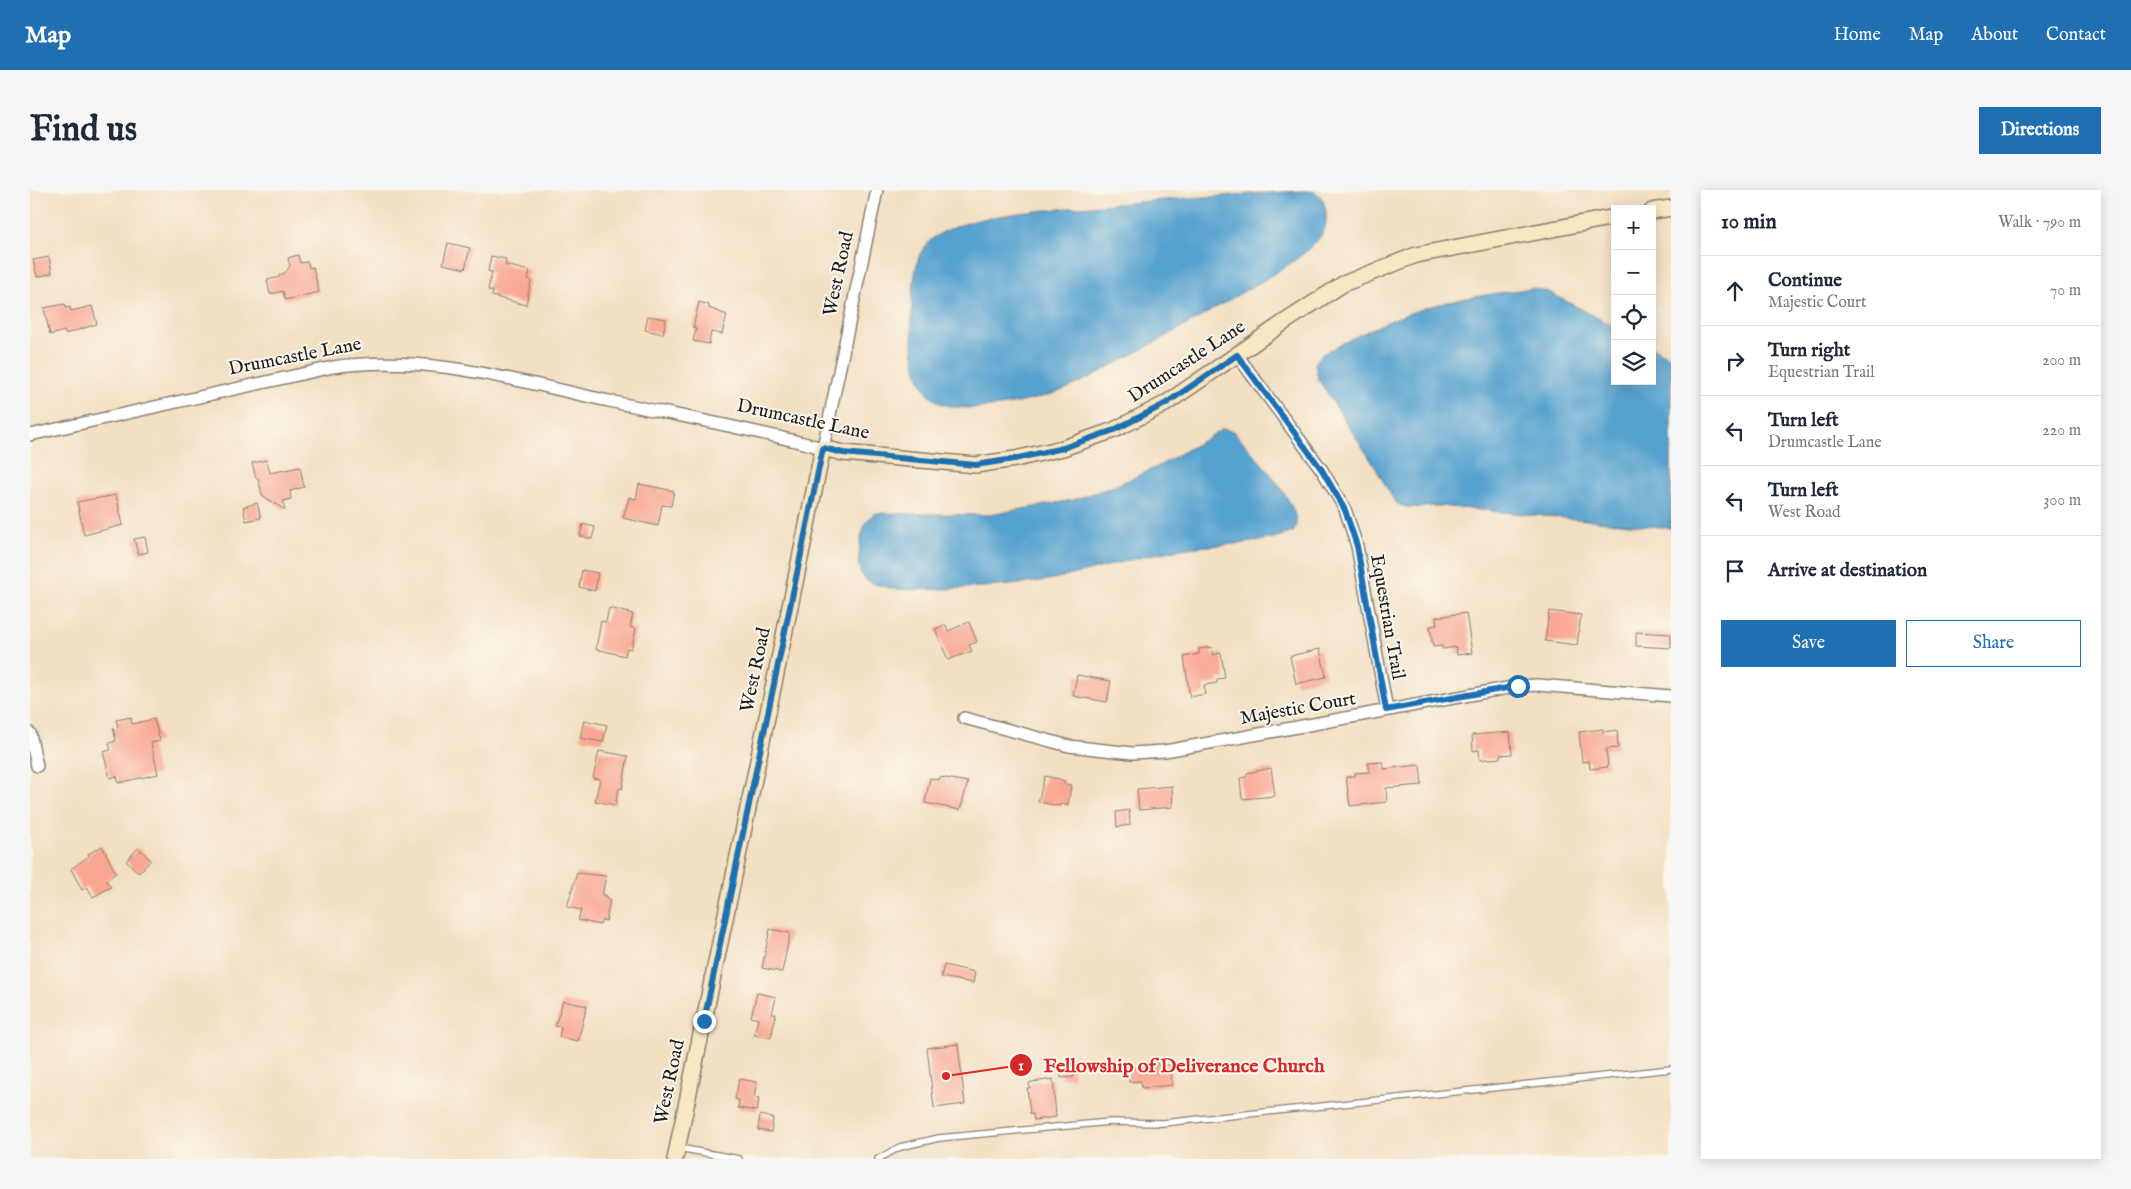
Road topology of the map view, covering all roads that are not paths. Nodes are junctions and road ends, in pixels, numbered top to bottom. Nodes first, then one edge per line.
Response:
1 (876, 190) edge
2 (1671, 208) edge
3 (1656, 210) edge
4 (1611, 218) edge
5 (1237, 355) junction
6 (30, 435) edge
7 (823, 448) junction
8 (1671, 696) edge
9 (1386, 710) junction
10 (964, 718) dead end
11 (30, 734) edge
12 (37, 766) dead end
13 (1671, 1069) edge
14 (676, 1153) edge
15 (739, 1159) edge
16 (878, 1159) edge

1 - 7 street, West Road
2 - 3 street
4 - 5 street, Drumcastle Lane
5 - 7 street, Drumcastle Lane
5 - 9 street, Equestrian Trail
6 - 7 street, Drumcastle Lane
7 - 14 street, West Road
8 - 9 street, Majestic Court
9 - 10 street, Majestic Court
11 - 12 street
13 - 16 lane
14 - 15 lane

